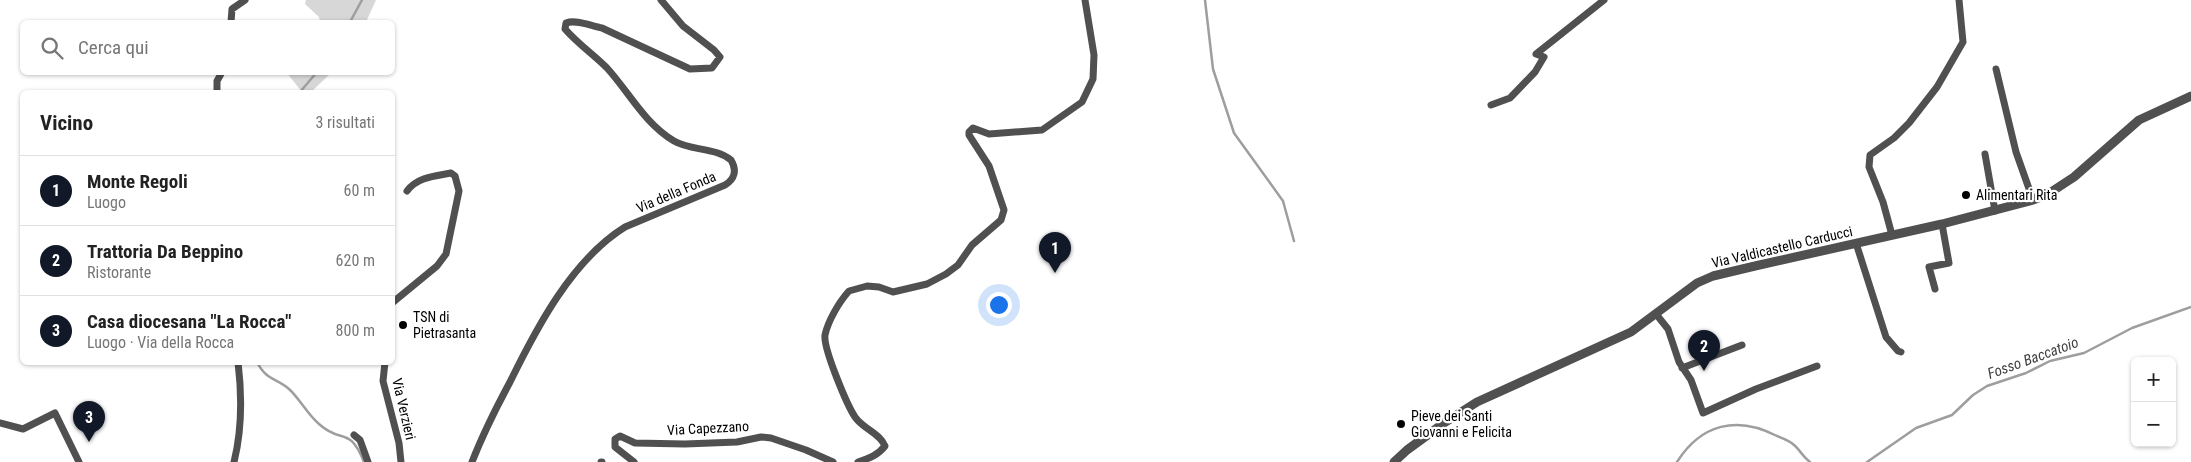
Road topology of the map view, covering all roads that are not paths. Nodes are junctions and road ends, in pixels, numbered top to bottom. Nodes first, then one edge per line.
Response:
1 (245, 0) edge
2 (661, 0) edge
3 (1085, 0) edge
4 (1604, 0) edge
5 (1959, 0) edge
6 (231, 20) edge
7 (1996, 70) dead end
8 (220, 75) edge
9 (217, 90) edge
10 (2191, 96) edge
11 (1491, 105) dead end
12 (1985, 154) dead end
13 (407, 191) dead end
14 (2033, 200) junction
15 (1995, 211) junction
16 (1942, 224) junction
17 (1892, 235) junction
18 (1856, 243) junction
19 (1935, 290) dead end
20 (395, 300) edge
21 (1656, 314) junction
22 (1712, 338) dead end
23 (1742, 345) dead end
24 (1901, 352) dead end
25 (1717, 354) junction
26 (238, 365) edge
27 (384, 365) edge
28 (1816, 366) dead end
29 (1682, 368) junction
30 (0, 423) edge
31 (354, 435) dead end
32 (79, 462) edge
33 (234, 462) edge
34 (368, 462) edge
35 (401, 462) edge
36 (472, 462) edge
37 (634, 462) edge
38 (833, 462) edge
39 (858, 462) edge
40 (1394, 462) edge

1 - 6 street
2 - 36 street, Via della Fonda
3 - 39 street
4 - 11 street
5 - 17 street
7 - 14 street
8 - 9 street
10 - 14 street, Via Valdicastello Carducci
12 - 15 street
13 - 20 street
14 - 15 street, Via Valdicastello Carducci
15 - 16 street, Via Valdicastello Carducci
16 - 17 street, Via Valdicastello Carducci
16 - 19 street
17 - 18 street, Via Valdicastello Carducci
18 - 21 street, Via Valdicastello Carducci
18 - 24 street
21 - 29 street
21 - 40 street, Via Valdicastello Carducci
22 - 25 street
23 - 25 street
25 - 29 street
26 - 33 street
27 - 35 street, Via Verzieri
28 - 29 street
30 - 32 street
31 - 34 street
37 - 38 street, Via Capezzano

